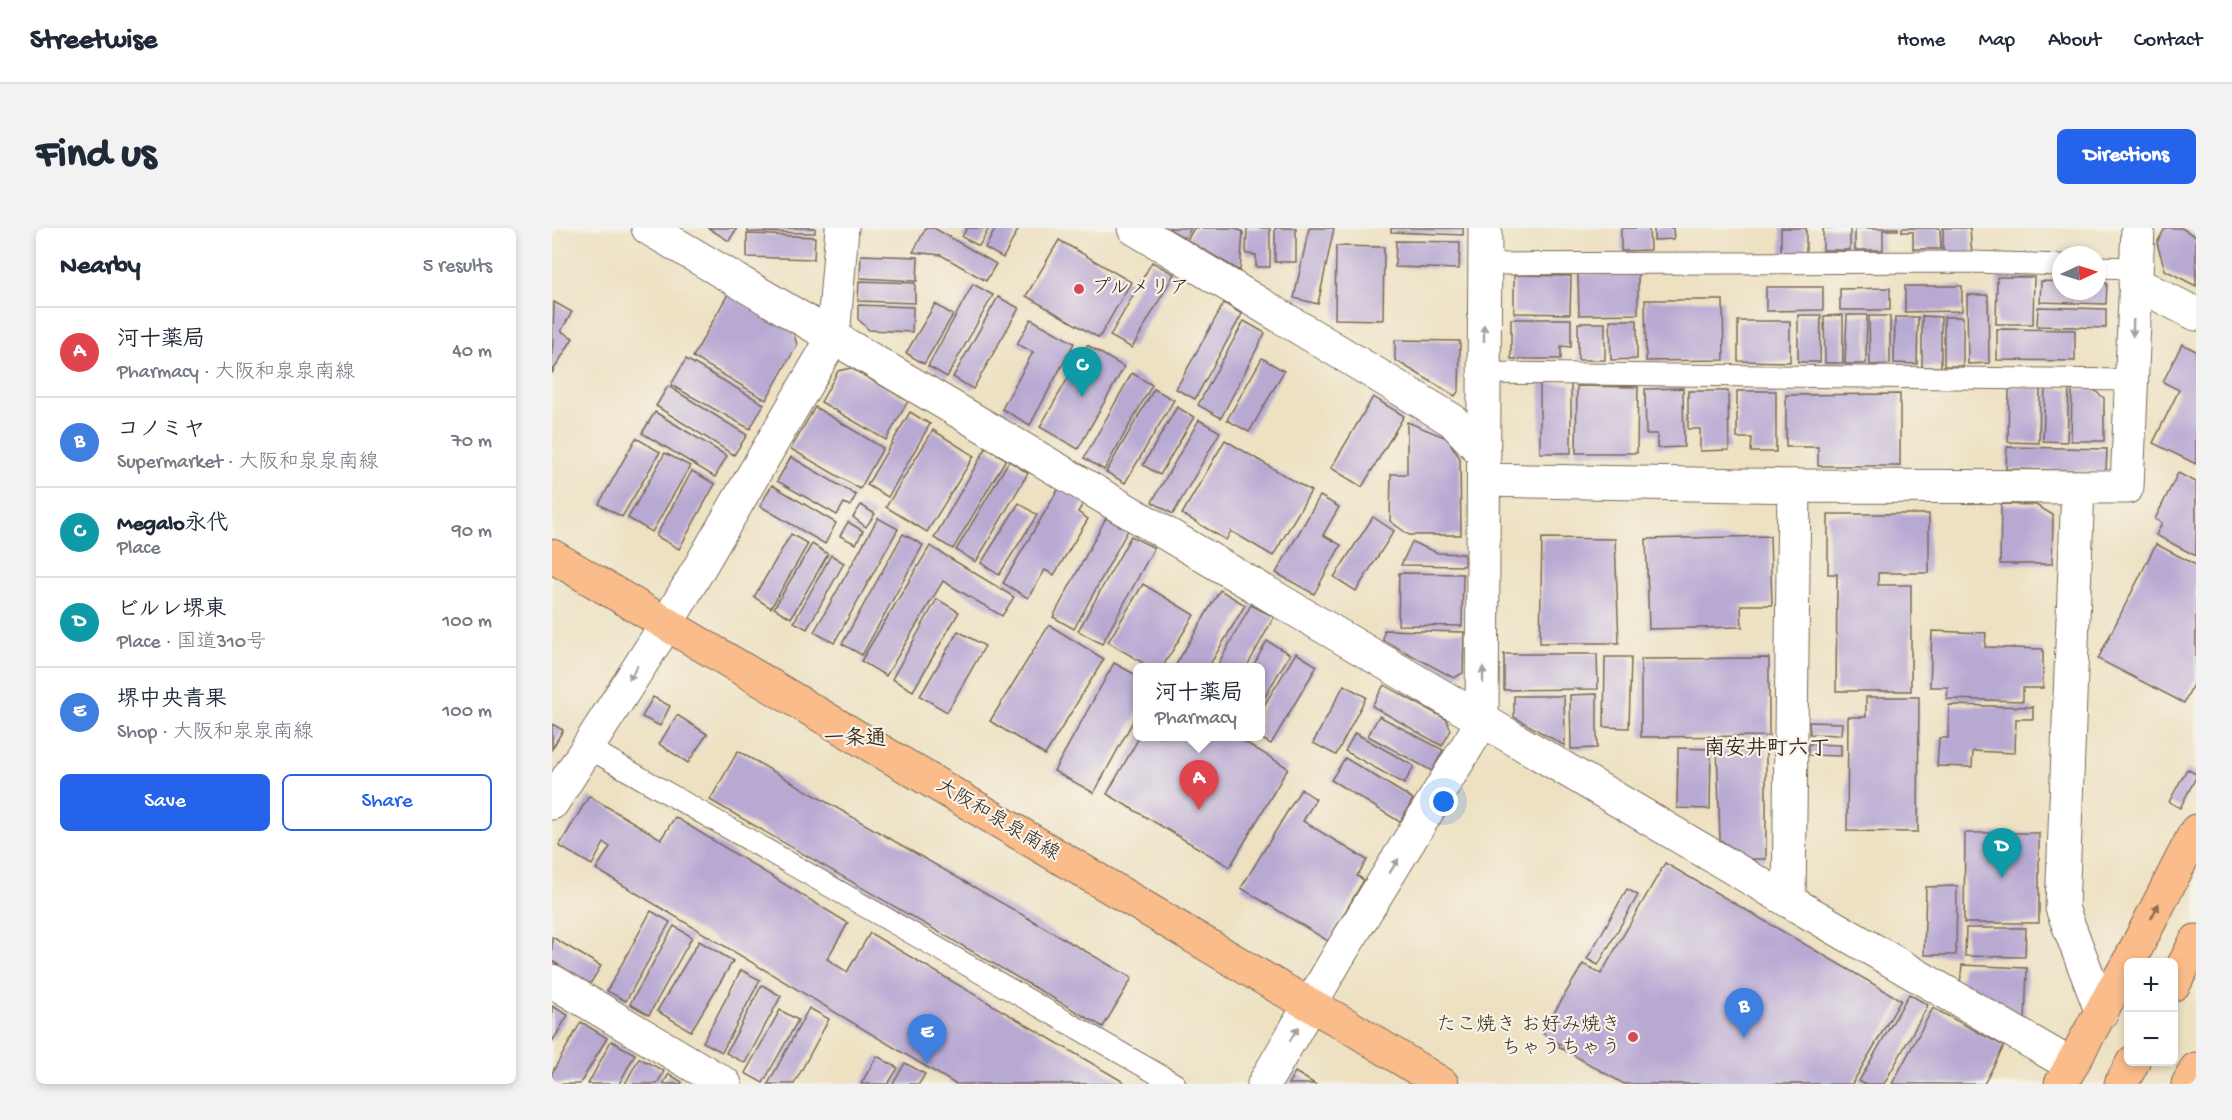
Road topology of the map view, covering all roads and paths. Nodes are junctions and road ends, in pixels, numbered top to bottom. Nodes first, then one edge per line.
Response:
1 (648, 228) edge
2 (842, 228) edge
3 (1134, 228) edge
4 (1485, 228) edge
5 (2138, 228) edge
6 (1485, 264) junction
7 (2052, 265) edge
8 (2106, 269) edge
9 (2136, 276) junction
10 (2196, 314) edge
11 (833, 338) junction
12 (1484, 373) junction
13 (2131, 380) junction
14 (1484, 467) junction
15 (1794, 486) junction
16 (2078, 487) junction
17 (552, 556) edge
18 (666, 625) junction
19 (1482, 722) junction
20 (587, 747) junction
21 (552, 803) edge
22 (2196, 831) edge
23 (1789, 902) junction
24 (2196, 941) edge
25 (2132, 958) edge
26 (2124, 972) edge
27 (2178, 976) edge
28 (552, 981) edge
29 (1311, 1006) junction
30 (2102, 1013) junction
31 (2131, 1066) edge
32 (2196, 1070) edge
33 (2066, 1075) edge
34 (725, 1084) edge
35 (1175, 1084) edge
36 (1264, 1084) edge
37 (1442, 1084) edge
38 (2121, 1084) edge
39 (2188, 1084) edge

1 - 11 street
2 - 11 street
3 - 14 street
4 - 6 street
5 - 9 street
6 - 7 lane
12 -> 6 street
8 - 9 lane
9 - 10 street
9 -> 13 street
11 - 18 street
11 - 19 street
12 - 13 lane
12 - 14 street
13 - 16 street
14 - 15 street
19 -> 14 street
15 - 16 street
15 - 23 street
16 - 30 street
17 - 18 main road, 大阪和泉泉南線
18 -> 20 street
18 - 29 main road, 大阪和泉泉南線
19 - 23 street
29 -> 19 street
20 - 21 street
20 - 35 lane
25 -> 22 main road
23 - 33 street
24 - 27 main road
26 - 30 main road
28 - 34 street
36 -> 29 street
29 - 37 main road, 大阪和泉泉南線
30 - 33 main road
31 - 38 main road
32 - 39 main road

